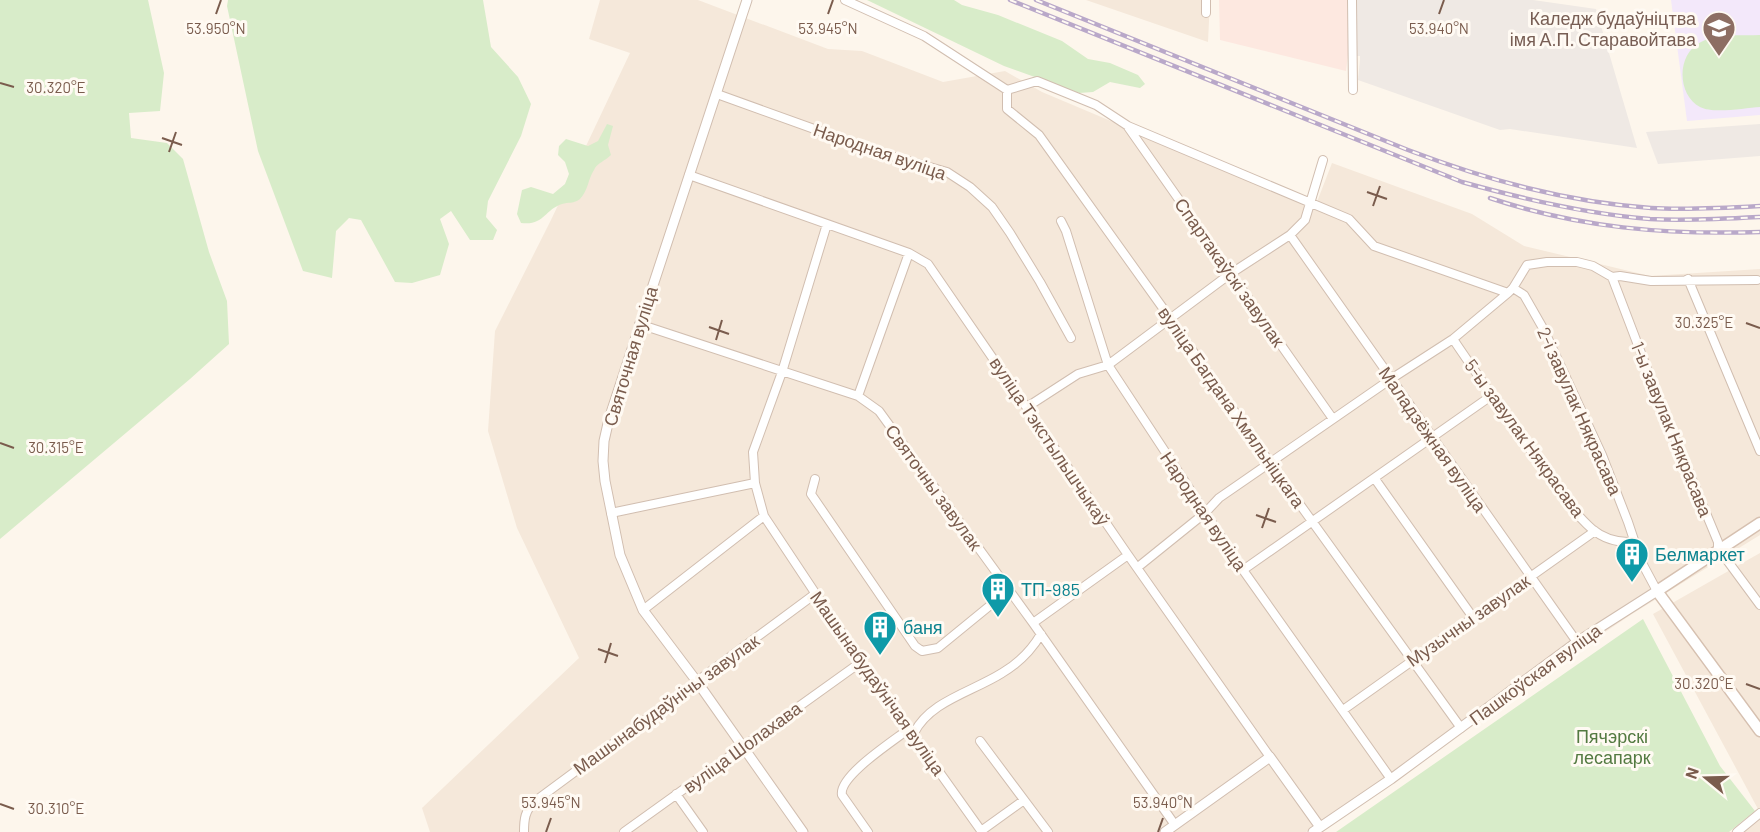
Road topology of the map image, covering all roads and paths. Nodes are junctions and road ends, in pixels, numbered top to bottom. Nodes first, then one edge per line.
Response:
1 (747, 0) edge
2 (845, 0) edge
3 (1206, 0) edge
4 (1352, 0) edge
5 (1206, 13) dead end
6 (1007, 90) junction
7 (1353, 90) dead end
8 (717, 94) junction
9 (1128, 126) junction
10 (1323, 160) dead end
11 (689, 175) junction
12 (1311, 203) junction
13 (1061, 221) dead end
14 (827, 225) junction
15 (1290, 236) junction
16 (909, 253) junction
17 (1230, 274) junction
18 (1612, 277) junction
19 (1688, 279) junction
20 (1759, 281) edge
21 (1510, 290) junction
22 (1170, 318) junction
23 (639, 324) junction
24 (1071, 338) dead end
25 (1453, 339) junction
26 (1108, 365) junction
27 (782, 372) junction
28 (1391, 379) junction
29 (858, 396) junction
30 (1491, 396) junction
31 (1027, 407) junction
32 (1333, 419) junction
33 (1432, 438) junction
34 (1760, 451) edge
35 (1270, 463) junction
36 (815, 479) dead end
37 (1375, 479) junction
38 (754, 483) junction
39 (611, 513) junction
40 (1205, 513) junction
41 (764, 516) junction
42 (1313, 521) junction
43 (1760, 523) edge
44 (1594, 531) junction
45 (1635, 542) junction
46 (1718, 549) junction
47 (1128, 555) junction
48 (1138, 567) junction
49 (1243, 570) junction
50 (1530, 576) junction
51 (1010, 590) junction
52 (1656, 591) junction
53 (816, 594) junction
54 (1760, 605) edge
55 (643, 610) junction
56 (1472, 616) junction
57 (1033, 623) junction
58 (1041, 634) junction
59 (1577, 642) junction
60 (1412, 660) junction
61 (861, 662) junction
62 (698, 683) junction
63 (1342, 710) junction
64 (1461, 728) junction
65 (912, 731) junction
66 (1760, 731) edge
67 (980, 741) dead end
68 (742, 746) junction
69 (1270, 758) junction
70 (1390, 779) junction
71 (676, 794) junction
72 (1024, 800) junction
73 (1758, 817) edge
74 (1175, 825) junction
75 (1317, 830) edge
76 (982, 831) edge
77 (524, 832) edge
78 (624, 832) edge
79 (703, 832) edge
80 (803, 832) edge
81 (868, 832) edge
82 (1048, 832) edge
83 (1165, 832) edge
84 (1737, 832) edge

1 - 8 street, Святочная вуліца
2 - 6 street
3 - 5 street
4 - 7 street
6 - 9 street
6 - 22 street, вуліца Багдана Хмяльніцкага
8 - 11 street, Святочная вуліца
8 - 24 street, Народная вуліца
9 - 12 street, 2-і завулак Някрасава
9 - 17 street, Спартакаўскі завулак
10 - 12 street
11 - 14 street, вуліца Тэкстыльшчыкаў
11 - 23 street, Святочная вуліца
12 - 15 street
12 - 21 street, 2-і завулак Някрасава
13 - 26 street, Народная вуліца
14 - 16 street, вуліца Тэкстыльшчыкаў
14 - 27 street, Машынабудаўнічая вуліца
15 - 17 street
15 - 28 street, Маладзёжная вуліца
16 - 29 street
16 - 31 street, вуліца Тэкстыльшчыкаў
17 - 22 street
17 - 32 street, Спартакаўскі завулак
18 - 19 street
18 - 21 street
18 - 46 street, 1-ы завулак Някрасава
19 - 20 street
19 - 34 street
21 - 25 street
21 - 45 street, 2-і завулак Някрасава
22 - 26 street
22 - 35 street, вуліца Багдана Хмяльніцкага
23 - 27 street
23 - 39 street, Святочная вуліца
25 - 28 street
25 - 30 street, 5-ы завулак Някрасава
26 - 31 street
26 - 40 street, Народная вуліца
27 - 29 street
27 - 38 street, Машынабудаўнічая вуліца
28 - 32 street
28 - 33 street, Маладзёжная вуліца
29 - 51 street, Святочны завулак
30 - 33 street
30 - 44 street, 5-ы завулак Някрасава
31 - 47 street, вуліца Тэкстыльшчыкаў
32 - 35 street
33 - 37 street
33 - 50 street, Маладзёжная вуліца
35 - 40 street
35 - 42 street, вуліца Багдана Хмяльніцкага
36 - 51 street
37 - 42 street
37 - 56 street
38 - 39 street
38 - 41 street, Машынабудаўнічая вуліца
39 - 55 street, Святочная вуліца
40 - 48 street
40 - 49 street, Народная вуліца
41 - 53 street, Машынабудаўнічая вуліца
41 - 55 street
42 - 49 street
42 - 60 street, вуліца Багдана Хмяльніцкага
43 - 46 main road, Пашкоўская вуліца
44 - 45 street, 5-ы завулак Някрасава
44 - 50 street, Музычны завулак
45 - 52 street, 2-і завулак Някрасава
46 - 52 main road, Пашкоўская вуліца
46 - 54 street, 1-ы завулак Някрасава
47 - 48 street, вуліца Тэкстыльшчыкаў
47 - 57 street
48 - 69 street, вуліца Тэкстыльшчыкаў
49 - 63 street, Народная вуліца
50 - 56 street, Музычны завулак
50 - 59 street, Маладзёжная вуліца
51 - 57 street, Святочны завулак
52 - 59 street, Пашкоўская вуліца
52 - 66 main road, 2-і завулак Някрасава
53 - 61 street, Машынабудаўнічая вуліца
53 - 62 street, Машынабудаўнічы завулак
55 - 62 street, Святочная вуліца
56 - 60 street, Музычны завулак
57 - 58 street, Святочны завулак
58 - 65 street
58 - 74 street, Святочны завулак
59 - 64 street, Пашкоўская вуліца
60 - 63 street, Музычны завулак
60 - 64 street, вуліца Багдана Хмяльніцкага
61 - 65 street, Машынабудаўнічая вуліца
61 - 68 street, вуліца Шолахава
62 - 68 street, Святочная вуліца
62 - 77 street, Машынабудаўнічы завулак
63 - 70 street, Народная вуліца
64 - 70 street, Пашкоўская вуліца
65 - 76 street, Машынабудаўнічая вуліца
65 - 81 street
67 - 72 street
68 - 71 street, вуліца Шолахава
68 - 80 street, Святочная вуліца
69 - 74 street
69 - 75 street, вуліца Тэкстыльшчыкаў
70 - 75 street, Пашкоўская вуліца
71 - 78 street, вуліца Шолахава
71 - 79 street
72 - 76 street
72 - 82 street
73 - 84 street
74 - 83 street

